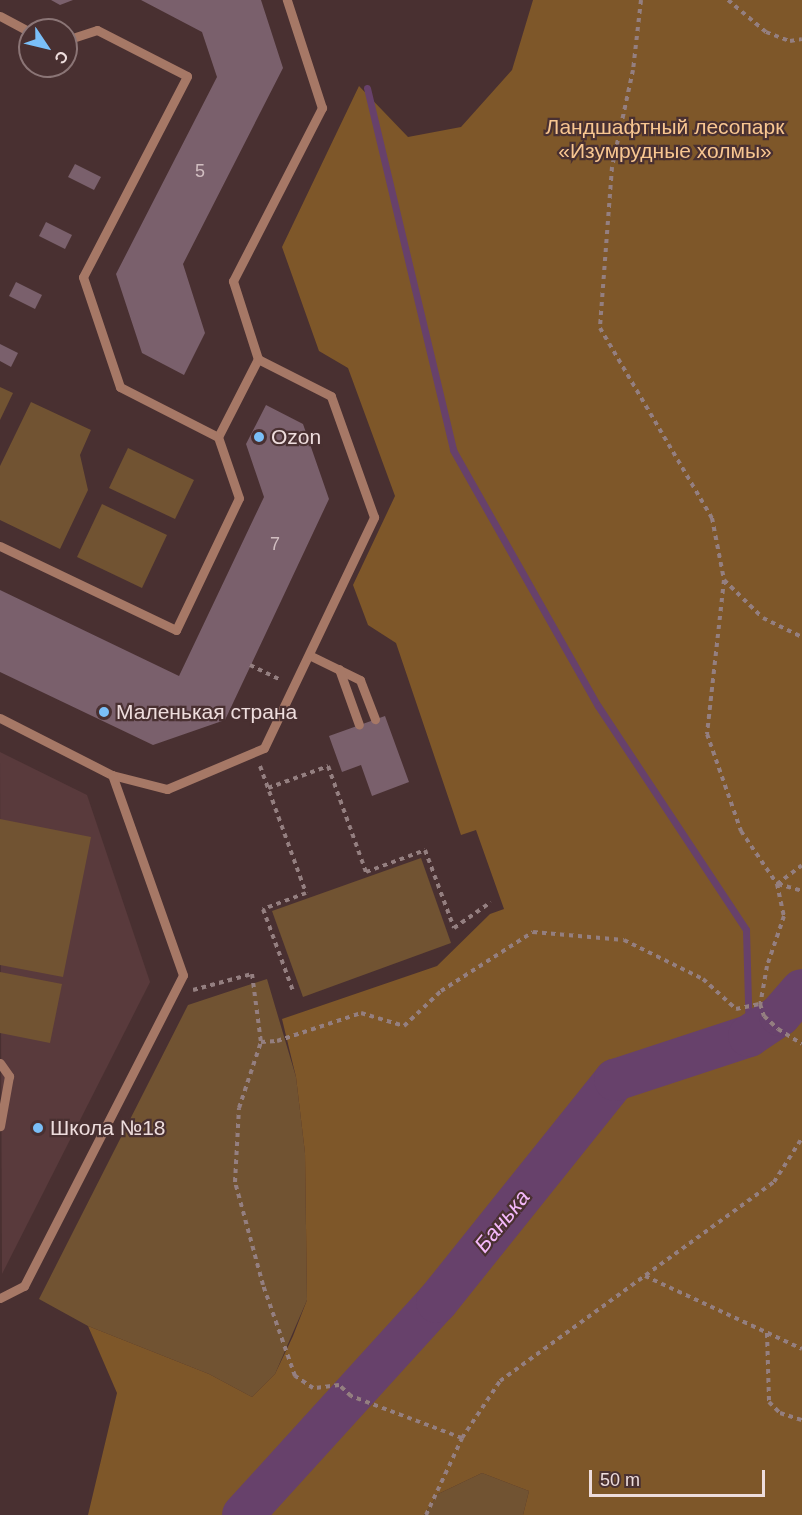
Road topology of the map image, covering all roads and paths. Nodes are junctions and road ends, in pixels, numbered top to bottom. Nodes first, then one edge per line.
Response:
1 (287, 0) edge
2 (641, 0) edge
3 (728, 0) edge
4 (0, 16) edge
5 (18, 26) edge
6 (78, 36) edge
7 (802, 39) edge
8 (258, 359) junction
9 (218, 437) junction
10 (0, 546) edge
11 (724, 580) junction
12 (802, 637) edge
13 (309, 655) junction
14 (250, 665) dead end
15 (339, 669) junction
16 (294, 686) junction
17 (0, 718) edge
18 (375, 719) dead end
19 (359, 725) dead end
20 (255, 751) junction
21 (112, 774) junction
22 (268, 788) junction
23 (802, 865) edge
24 (777, 884) junction
25 (802, 891) edge
26 (491, 902) dead end
27 (293, 991) dead end
28 (172, 996) junction
29 (760, 1004) junction
30 (261, 1042) junction
31 (802, 1044) edge
32 (0, 1063) edge
33 (0, 1126) edge
34 (802, 1138) edge
35 (645, 1276) junction
36 (0, 1298) edge
37 (767, 1333) junction
38 (802, 1349) edge
39 (802, 1420) edge
40 (462, 1438) junction
41 (426, 1515) edge

1 - 8 lane
2 - 11 path
3 - 7 path
4 - 5 lane
6 - 9 lane
8 - 9 lane
8 - 13 lane
9 - 10 lane
11 - 12 path
11 - 24 path
13 - 15 lane
13 - 16 lane
14 - 16 path
15 - 18 lane
15 - 19 lane
16 - 20 lane
17 - 21 lane
20 - 21 lane
20 - 22 path
21 - 28 lane
22 - 26 path
22 - 27 path
23 - 24 path
24 - 25 path
24 - 29 path
28 - 30 path
28 - 36 lane
29 - 30 path
29 - 31 path
30 - 40 path
32 - 33 lane
34 - 35 path
35 - 37 path
35 - 40 path
37 - 38 path
37 - 39 path
40 - 41 path

